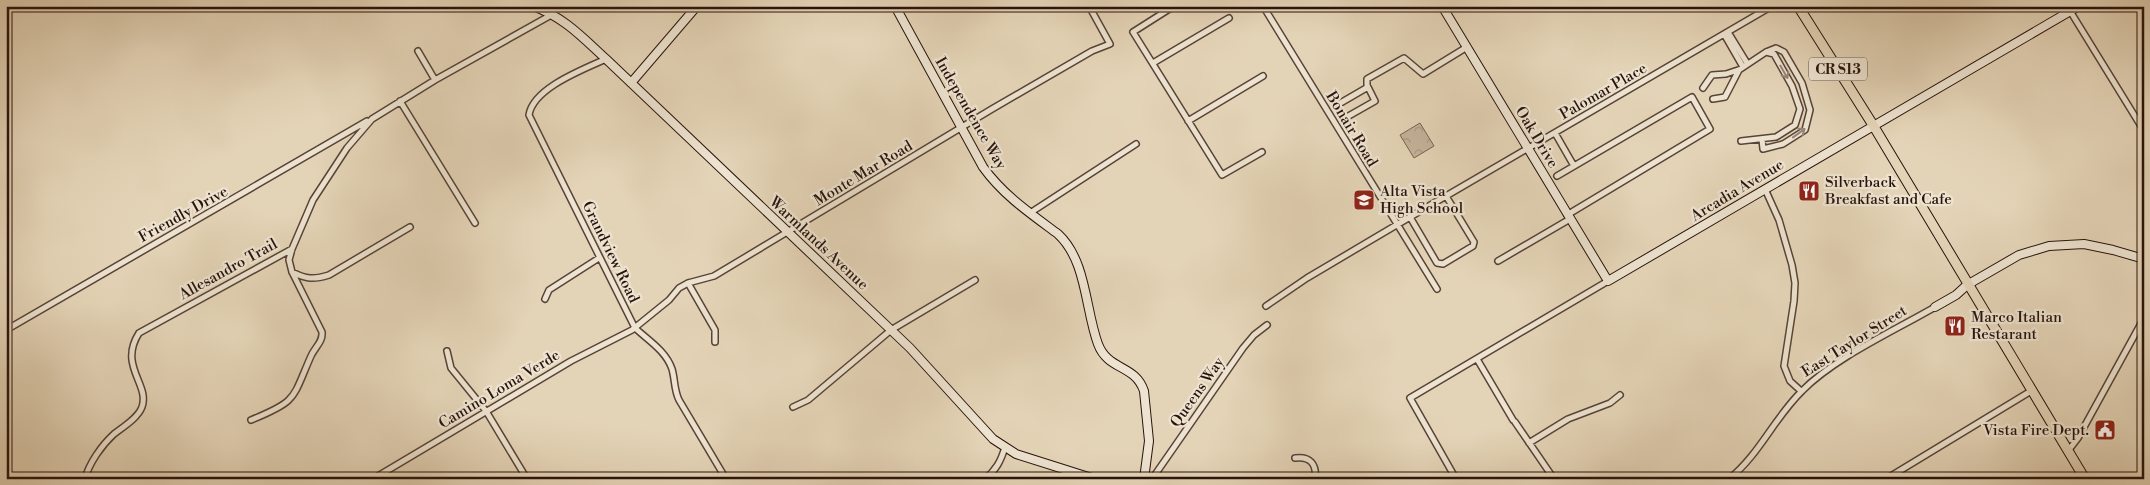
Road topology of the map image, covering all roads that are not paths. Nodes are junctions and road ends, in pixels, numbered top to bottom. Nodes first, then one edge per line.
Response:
1 (532, 6) edge
2 (698, 6) edge
3 (895, 6) edge
4 (1088, 6) edge
5 (1174, 6) edge
6 (1263, 6) edge
7 (1442, 6) edge
8 (1772, 6) edge
9 (1798, 6) edge
10 (2078, 6) edge
11 (2069, 9) edge
12 (554, 14) junction
13 (1229, 18) dead end
14 (1726, 33) junction
15 (1467, 47) junction
16 (418, 51) dead end
17 (1766, 52) junction
18 (606, 59) junction
19 (1152, 63) junction
20 (1743, 67) junction
21 (1263, 76) dead end
22 (435, 80) junction
23 (631, 83) junction
24 (1368, 87) junction
25 (1703, 88) dead end
26 (1713, 99) dead end
27 (400, 101) junction
28 (372, 119) junction
29 (1188, 121) junction
30 (1873, 125) junction
31 (962, 128) junction
32 (2144, 131) edge
33 (1555, 133) junction
34 (1762, 139) junction
35 (1741, 141) dead end
36 (1136, 144) dead end
37 (1528, 149) junction
38 (1262, 152) dead end
39 (1574, 166) junction
40 (1557, 176) dead end
41 (1764, 189) junction
42 (1446, 196) junction
43 (1030, 213) junction
44 (1410, 217) junction
45 (1569, 217) junction
46 (475, 223) dead end
47 (1398, 224) junction
48 (410, 226) dead end
49 (788, 232) junction
50 (292, 248) junction
51 (599, 258) junction
52 (2144, 259) edge
53 (1498, 261) dead end
54 (292, 272) junction
55 (975, 280) dead end
56 (1608, 281) junction
57 (688, 283) junction
58 (1967, 285) junction
59 (1437, 289) dead end
60 (545, 299) dead end
61 (1266, 306) dead end
62 (1935, 307) joint
63 (2144, 318) edge
64 (1267, 325) dead end
65 (635, 328) junction
66 (6, 330) edge
67 (891, 330) junction
68 (715, 342) dead end
69 (447, 351) dead end
70 (1477, 359) junction
71 (1801, 391) junction
72 (2031, 391) junction
73 (1620, 395) dead end
74 (793, 407) dead end
75 (486, 411) junction
76 (251, 420) dead end
77 (1529, 443) junction
78 (1005, 447) junction
79 (2068, 451) junction
80 (1295, 458) dead end
81 (378, 476) dead end
82 (1730, 478) edge
83 (85, 479) edge
84 (527, 479) edge
85 (726, 479) edge
86 (986, 479) edge
87 (1095, 479) edge
88 (1144, 479) edge
89 (1152, 479) edge
90 (1315, 479) edge
91 (1456, 479) edge
92 (1554, 479) edge
93 (1886, 479) edge
94 (2085, 479) edge

1 - 12 street, Warmlands Avenue
2 - 23 street
3 - 31 street, Independence Way
4 - 31 street, Monte Mar Road
5 - 19 street
6 - 47 street, Bonair Road
7 - 15 street, Oak Drive
8 - 14 street, Palomar Place
9 - 30 main road, CR S13
10 - 11 street, Arcadia Avenue
11 - 30 street, Arcadia Avenue
11 - 32 street
12 - 18 street, Warmlands Avenue
12 - 22 street, Allesandro Trail
13 - 19 street
14 - 20 street
14 - 33 street, Palomar Place
15 - 24 street
15 - 37 street, Oak Drive
16 - 22 street
17 - 20 street
17 -> 34 street
34 -> 17 street
18 - 23 street, Warmlands Avenue
18 - 51 street, Grandview Road
19 - 29 street
20 - 25 street
20 - 26 street
21 - 29 street
22 - 27 street, Allesandro Trail
23 - 49 street, Warmlands Avenue
24 - 24 street
27 - 28 street, Allesandro Trail
27 - 46 street
28 - 50 street, Allesandro Trail
28 - 66 street, Friendly Drive
29 - 38 street
30 - 41 street, Arcadia Avenue
30 - 58 main road, CR S13
31 - 43 street, Independence Way
31 - 49 street, Monte Mar Road
33 - 37 street, Palomar Place
33 - 39 street
34 - 35 street
36 - 43 street
37 - 42 street, Palomar Place
37 - 45 street, Oak Drive
39 - 40 street
39 - 45 street
41 - 56 street, Arcadia Avenue
41 - 71 street
42 - 44 street, Palomar Place
42 - 44 street
43 - 88 street, Independence Way
44 - 47 street, Palomar Place
45 - 53 street
45 - 56 street, Oak Drive
47 - 59 street, Bonair Road
47 - 61 street, Palomar Place
48 - 54 street
49 - 57 street, Monte Mar Road
49 - 67 street, Warmlands Avenue
50 - 54 street
50 - 83 street, Allesandro Trail
51 - 60 street
51 - 65 street, Grandview Road
52 - 58 street, East Taylor Street
54 - 76 street
55 - 67 street
56 - 70 street, Arcadia Avenue
57 - 65 street, Monte Mar Road
57 - 68 street
58 - 62 street, East Taylor Street
58 - 72 main road, CR S13
62 - 71 street, East Taylor Street
63 - 79 street
64 - 89 street, Queens Way
65 - 75 street, Camino Loma Verde
65 - 85 street, Grandview Road
67 - 74 street
67 - 78 street, Warmlands Avenue
69 - 75 street
70 - 77 street
70 - 91 street, Arcadia Avenue
71 - 82 street, East Taylor Street
72 - 79 main road, CR S13
72 - 93 street
73 - 77 street
75 - 81 street, Camino Loma Verde
75 - 84 street
77 - 92 street
78 - 86 street
78 - 87 street, Warmlands Avenue
79 - 94 main road, CR S13
80 - 90 street

